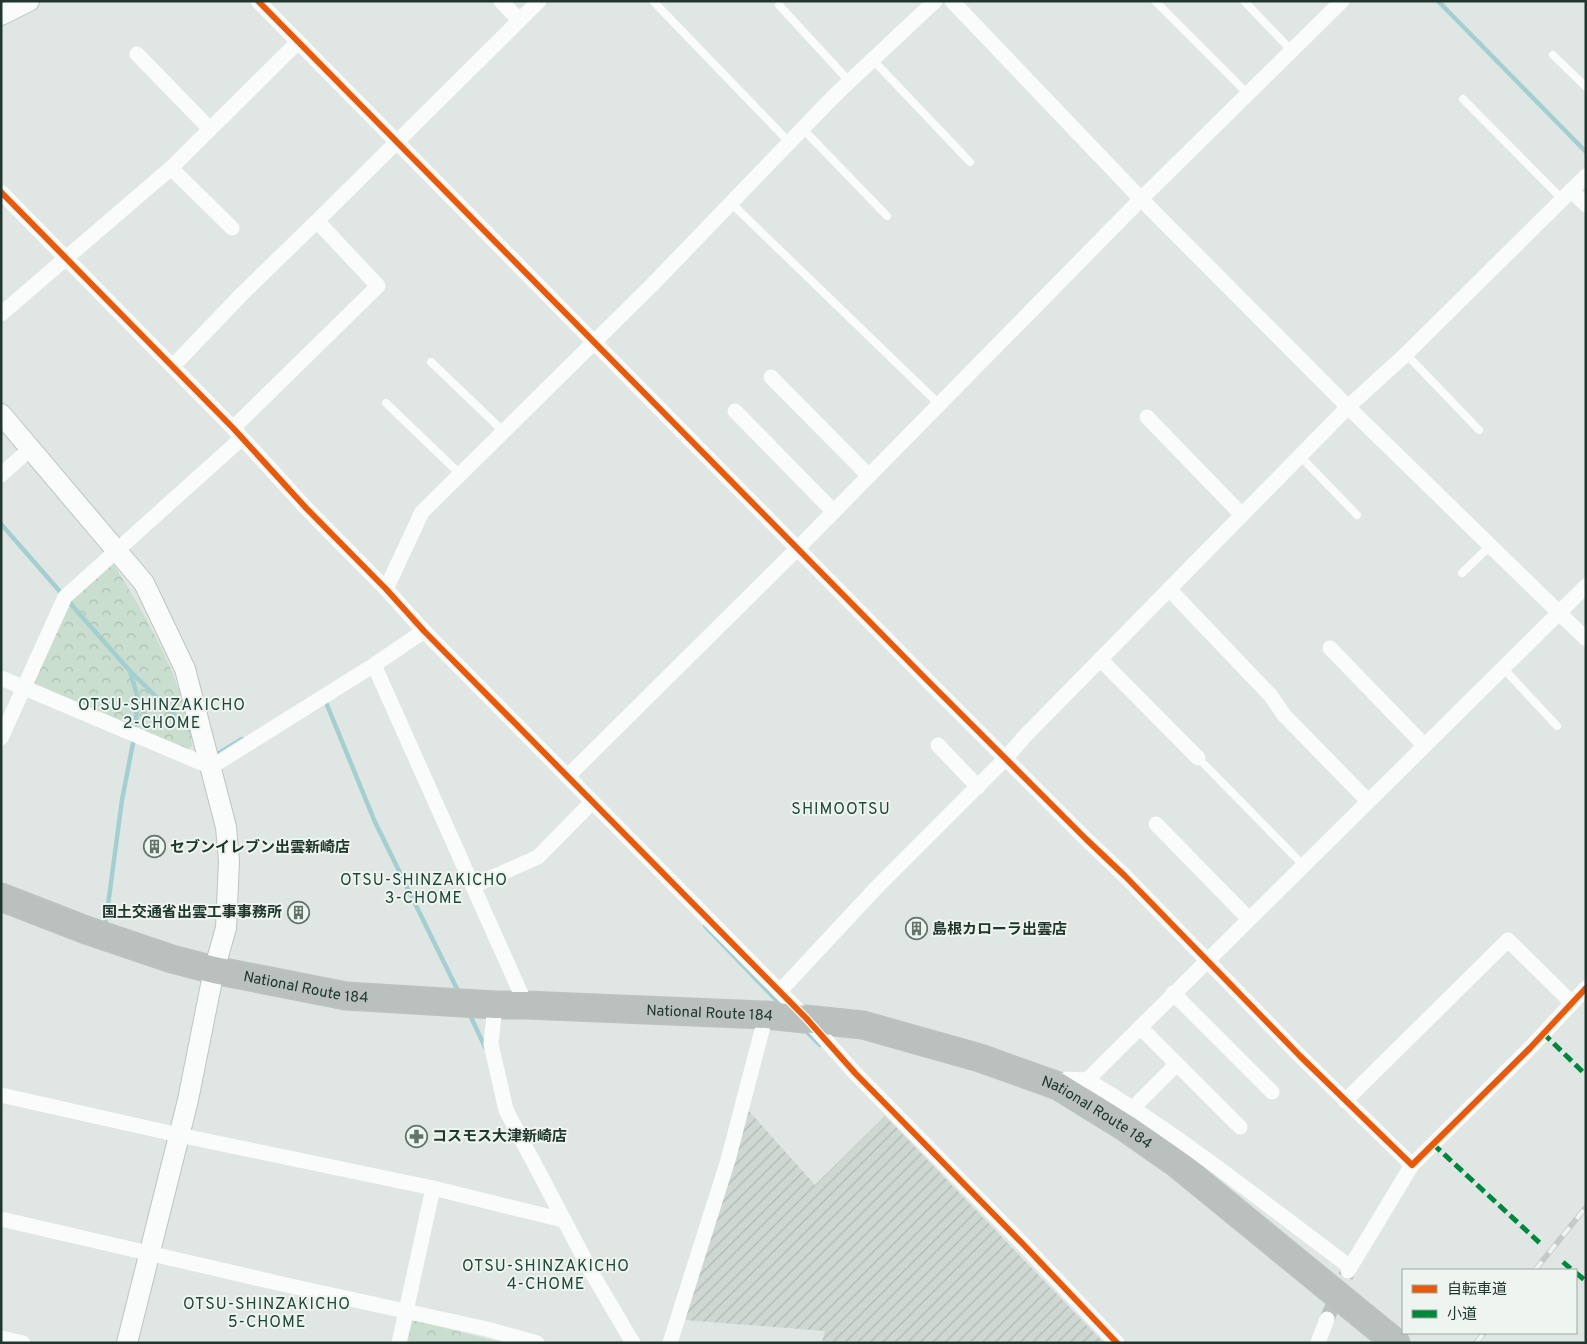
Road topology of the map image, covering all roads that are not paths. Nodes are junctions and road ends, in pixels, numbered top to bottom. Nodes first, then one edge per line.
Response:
1 (29, 1) edge
2 (258, 1) edge
3 (501, 1) edge
4 (539, 1) edge
5 (653, 1) edge
6 (935, 1) edge
7 (952, 1) edge
8 (1155, 1) edge
9 (1244, 1) edge
10 (1342, 1) edge
11 (779, 5) dead end
12 (1, 15) edge
13 (519, 20) junction
14 (298, 42) junction
15 (1292, 51) junction
16 (137, 54) dead end
17 (1553, 55) dead end
18 (873, 60) junction
19 (850, 81) junction
20 (1586, 88) edge
21 (1248, 94) junction
22 (1463, 99) dead end
23 (802, 128) junction
24 (210, 129) junction
25 (397, 140) junction
26 (789, 142) junction
27 (970, 162) dead end
28 (171, 168) junction
29 (1586, 176) edge
30 (1, 192) edge
31 (1566, 195) junction
32 (1141, 199) junction
33 (731, 202) junction
34 (1586, 205) edge
35 (887, 216) dead end
36 (317, 221) junction
37 (232, 228) dead end
38 (68, 258) junction
39 (1, 314) edge
40 (594, 342) junction
41 (1406, 354) junction
42 (431, 362) dead end
43 (173, 366) junction
44 (771, 377) dead end
45 (386, 404) dead end
46 (939, 404) junction
47 (1348, 407) junction
48 (735, 411) dead end
49 (1, 414) edge
50 (1147, 417) dead end
51 (1480, 430) dead end
52 (503, 431) junction
53 (237, 433) junction
54 (32, 448) junction
55 (1300, 456) junction
56 (460, 474) junction
57 (1, 475) edge
58 (869, 476) junction
59 (834, 512) junction
60 (1242, 515) junction
61 (1356, 515) dead end
62 (1491, 545) junction
63 (798, 548) junction
64 (117, 549) junction
65 (1462, 573) dead end
66 (1586, 586) edge
67 (386, 589) junction
68 (1169, 589) junction
69 (1560, 612) junction
70 (424, 631) junction
71 (1586, 639) edge
72 (1330, 648) dead end
73 (1100, 659) junction
74 (374, 665) junction
75 (1503, 668) junction
76 (1, 678) edge
77 (25, 688) junction
78 (1557, 726) dead end
79 (1, 738) edge
80 (938, 745) dead end
81 (1424, 745) junction
82 (1006, 758) junction
83 (1202, 762) joint
84 (211, 768) junction
85 (568, 776) junction
86 (978, 787) junction
87 (1368, 801) junction
88 (592, 802) junction
89 (1156, 824) dead end
90 (1303, 864) junction
91 (474, 886) junction
92 (1, 897) edge
93 (1248, 918) junction
94 (1207, 959) junction
95 (214, 970) junction
96 (1586, 988) edge
97 (780, 991) junction
98 (1173, 993) junction
99 (1571, 1002) junction
100 (495, 1005) junction
101 (526, 1005) junction
102 (766, 1015) junction
103 (806, 1018) junction
104 (1140, 1027) junction
105 (1177, 1064) junction
106 (1087, 1080) junction
107 (1058, 1086) junction
108 (1272, 1092) dead end
109 (1, 1095) edge
110 (1345, 1101) junction
111 (1138, 1102) dead end
112 (1240, 1127) dead end
113 (179, 1135) junction
114 (1412, 1165) junction
115 (433, 1188) junction
116 (1, 1218) edge
117 (563, 1220) junction
118 (150, 1253) junction
119 (406, 1312) junction
120 (1327, 1319) tunnel mouth
121 (1, 1338) edge
122 (23, 1343) edge
123 (127, 1343) edge
124 (399, 1343) edge
125 (537, 1343) edge
126 (633, 1343) edge
127 (670, 1343) edge
128 (1117, 1343) edge
129 (1318, 1343) edge
130 (1396, 1343) edge

1 - 12 street
2 - 14 street
3 - 13 street
4 - 13 street
5 - 26 lane
6 - 18 street
7 - 32 street
8 - 21 lane
9 - 15 lane
10 - 15 street
11 - 19 lane
13 - 25 street
14 - 24 street
14 - 25 street
15 - 21 street
16 - 24 street
17 - 20 lane
18 - 19 street
18 - 27 lane
19 - 23 street
21 - 32 street
22 - 31 lane
23 - 26 street
23 - 35 lane
24 - 28 street
25 - 36 street
25 - 40 street
26 - 33 street
28 - 37 street
28 - 38 street
29 - 31 street
30 - 38 street
31 - 34 street
31 - 41 street
32 - 46 street
32 - 47 street
33 - 40 street
33 - 46 lane
36 - 43 street
36 - 53 street
38 - 39 street
38 - 43 street
40 - 52 street
40 - 63 street
41 - 47 street
41 - 51 lane
42 - 52 lane
43 - 53 street
44 - 58 street
45 - 56 lane
46 - 58 street
47 - 55 street
47 - 62 street
48 - 59 street
49 - 54 street
50 - 60 street
52 - 56 street
53 - 64 street
53 - 67 street
54 - 57 street
54 - 64 street
55 - 60 street
55 - 61 lane
56 - 67 street
58 - 59 street
59 - 63 street
60 - 68 street
62 - 65 lane
62 - 69 street
63 - 82 street
63 - 85 street
64 - 77 street
64 - 84 street
66 - 69 street
67 - 70 street
68 - 73 street
68 - 87 street
69 - 71 street
69 - 75 street
70 - 74 street
70 - 85 street
72 - 81 street
73 - 82 street
73 - 83 street
74 - 84 street
74 - 91 street
75 - 78 lane
75 - 81 street
76 - 77 street
77 - 79 street
77 - 84 street
80 - 86 street
81 - 87 street
82 - 86 street
82 - 94 street
83 - 90 lane
84 - 95 street
85 - 88 street
86 - 97 street
87 - 90 street
88 - 91 street
88 - 97 street
89 - 93 street
90 - 93 street
91 - 101 street
92 - 95 highway, National Route 184
93 - 94 street
94 - 98 street
94 - 110 street
95 - 100 highway, National Route 184
95 - 113 street
96 - 99 street
97 - 103 street
98 - 104 street
98 - 108 street
99 - 110 street
99 - 114 street
100 - 101 highway, National Route 184
100 - 117 street
101 - 102 highway, National Route 184
102 - 103 highway, National Route 184
102 - 127 street
103 - 107 highway, National Route 184
103 - 128 street
104 - 105 street
104 - 106 street
105 - 111 street
105 - 112 street
106 - 107 street
106 - 114 street
107 - 130 highway, National Route 184
109 - 113 street
110 - 114 street
113 - 115 street
113 - 118 street
115 - 117 street
115 - 119 street
116 - 118 street
117 - 126 street
118 - 119 street
118 - 123 street
119 - 124 street
119 - 125 street
120 - 129 street
121 - 122 street

